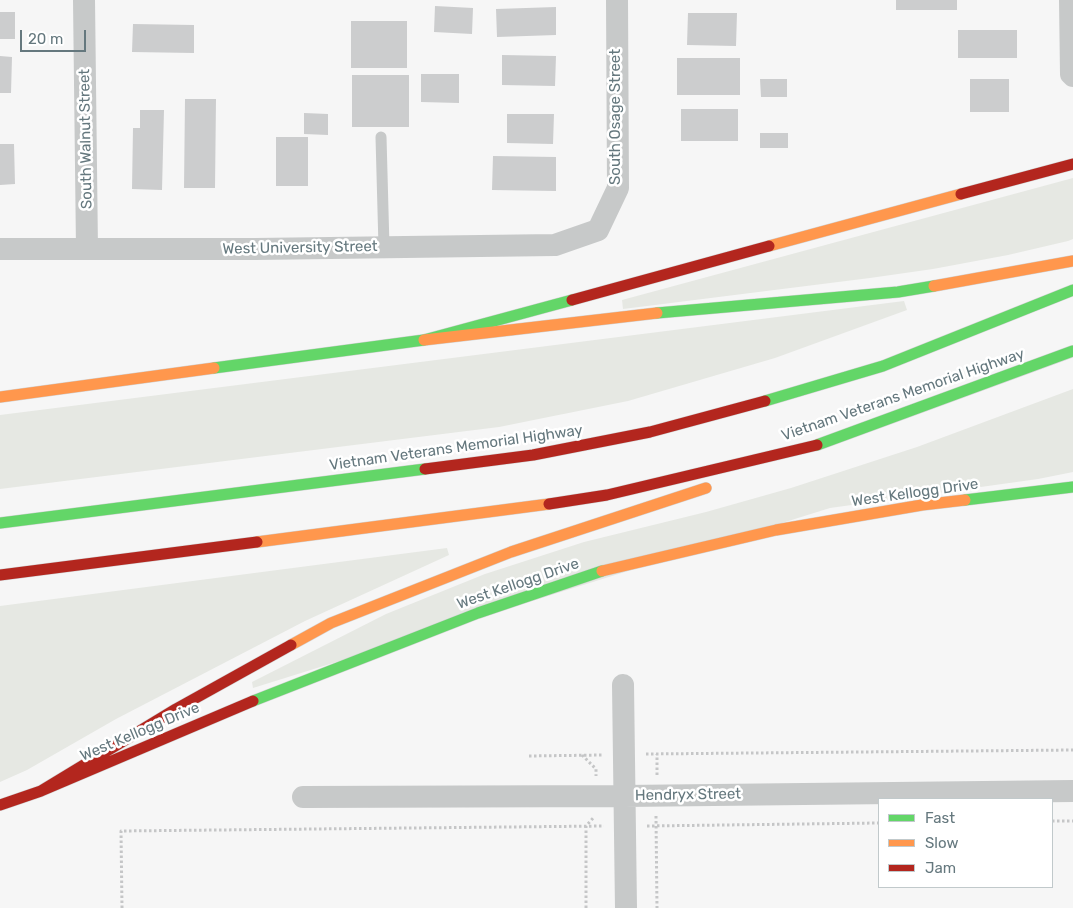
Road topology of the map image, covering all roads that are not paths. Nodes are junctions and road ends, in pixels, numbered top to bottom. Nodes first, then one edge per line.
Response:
1 (84, 0) edge
2 (617, 0) edge
3 (1070, 0) edge
4 (1073, 76) edge
5 (381, 137) dead end
6 (1073, 164) edge
7 (598, 230) joint
8 (384, 247) junction
9 (0, 249) edge
10 (87, 249) junction
11 (1073, 261) edge
12 (1073, 290) edge
13 (424, 340) junction
14 (1073, 352) edge
15 (0, 396) edge
16 (811, 447) junction
17 (741, 475) dead end
18 (714, 485) dead end
19 (1073, 487) edge
20 (0, 523) edge
21 (0, 575) edge
22 (623, 684) dead end
23 (41, 791) junction
24 (1073, 791) edge
25 (624, 796) junction
26 (303, 797) dead end
27 (0, 805) edge
28 (626, 908) edge

1 - 10 street, South Walnut Street
2 - 7 street, South Osage Street
3 - 4 street
5 - 8 lane
6 - 13 main road
7 - 8 street, West University Street
8 - 10 street, West University Street
9 - 10 street, West University Street
11 - 13 main road
12 - 20 main road, Vietnam Veterans Memorial Highway
13 - 15 main road
14 - 16 main road, Vietnam Veterans Memorial Highway
16 - 17 main road
16 - 21 main road, Vietnam Veterans Memorial Highway
18 - 23 main road
19 - 23 main road, West Kellogg Drive
22 - 25 street
23 - 27 main road, West Kellogg Drive
24 - 25 street, Hendryx Street
25 - 26 street, Hendryx Street
25 - 28 street

